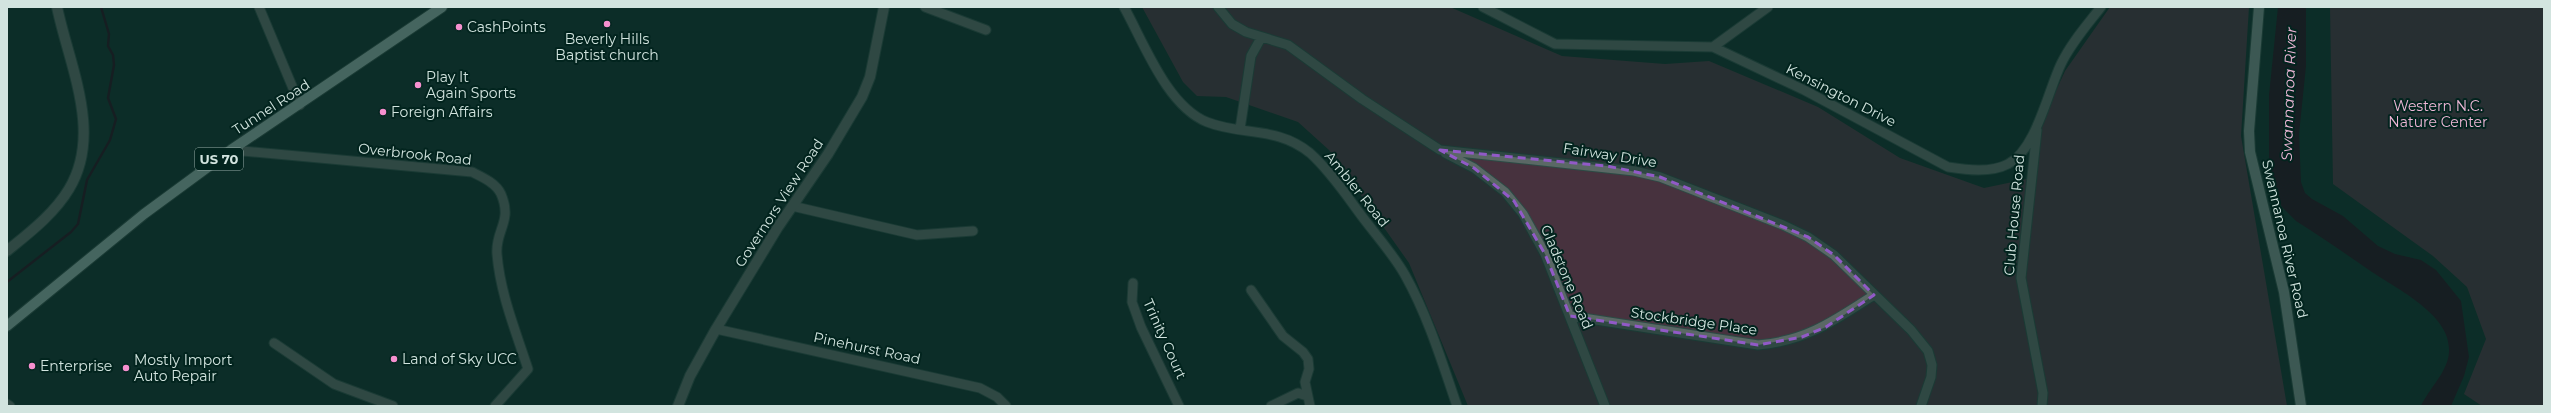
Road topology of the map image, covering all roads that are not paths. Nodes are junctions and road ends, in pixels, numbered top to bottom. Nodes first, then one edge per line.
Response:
1 (57, 7) edge
2 (259, 7) edge
3 (442, 7) edge
4 (884, 7) edge
5 (925, 7) edge
6 (1124, 7) edge
7 (1218, 7) edge
8 (1483, 7) edge
9 (1768, 7) edge
10 (2101, 7) edge
11 (2259, 7) edge
12 (986, 30) dead end
13 (1261, 38) junction
14 (1713, 47) junction
15 (300, 105) junction
16 (2038, 121) junction
17 (1240, 129) junction
18 (231, 150) junction
19 (1440, 150) junction
20 (792, 206) junction
21 (973, 231) dead end
22 (7, 252) edge
23 (1133, 283) dead end
24 (1251, 290) dead end
25 (1874, 295) junction
26 (1570, 316) junction
27 (7, 326) edge
28 (716, 329) junction
29 (274, 343) dead end
30 (1307, 396) junction
31 (7, 404) edge
32 (10, 406) edge
33 (393, 406) edge
34 (495, 406) edge
35 (678, 406) edge
36 (1006, 406) edge
37 (1179, 406) edge
38 (1271, 406) edge
39 (1310, 406) edge
40 (1457, 406) edge
41 (1605, 406) edge
42 (1921, 406) edge
43 (2042, 406) edge
44 (2301, 406) edge

1 - 22 street
2 - 15 street
3 - 15 main road, Tunnel Road / US 70
4 - 20 street, Governors View Road
5 - 12 street
6 - 17 street, Ambler Road
7 - 13 street, Fairway Drive
8 - 14 street, Kensington Drive
9 - 14 street
10 - 16 street, Kensington Drive
11 - 44 main road, Swannanoa River Road
13 - 17 street
13 - 19 street, Fairway Drive
14 - 16 street, Kensington Drive
15 - 18 main road, Tunnel Road / US 70
16 - 43 street, Club House Road
17 - 40 street, Ambler Road
18 - 27 main road, Tunnel Road / US 70
18 - 34 street, Overbrook Road
19 - 25 street, Fairway Drive
19 - 26 street, Gladstone Road
20 - 21 street
20 - 28 street, Governors View Road
23 - 37 street, Trinity Court
24 - 30 street
25 - 26 street, Stockbridge Place
25 - 42 street, Fairway Drive
26 - 41 street, Gladstone Road
28 - 35 street, Governors View Road
28 - 36 street, Pinehurst Road
29 - 33 street
30 - 38 street
30 - 39 street
31 - 32 street

